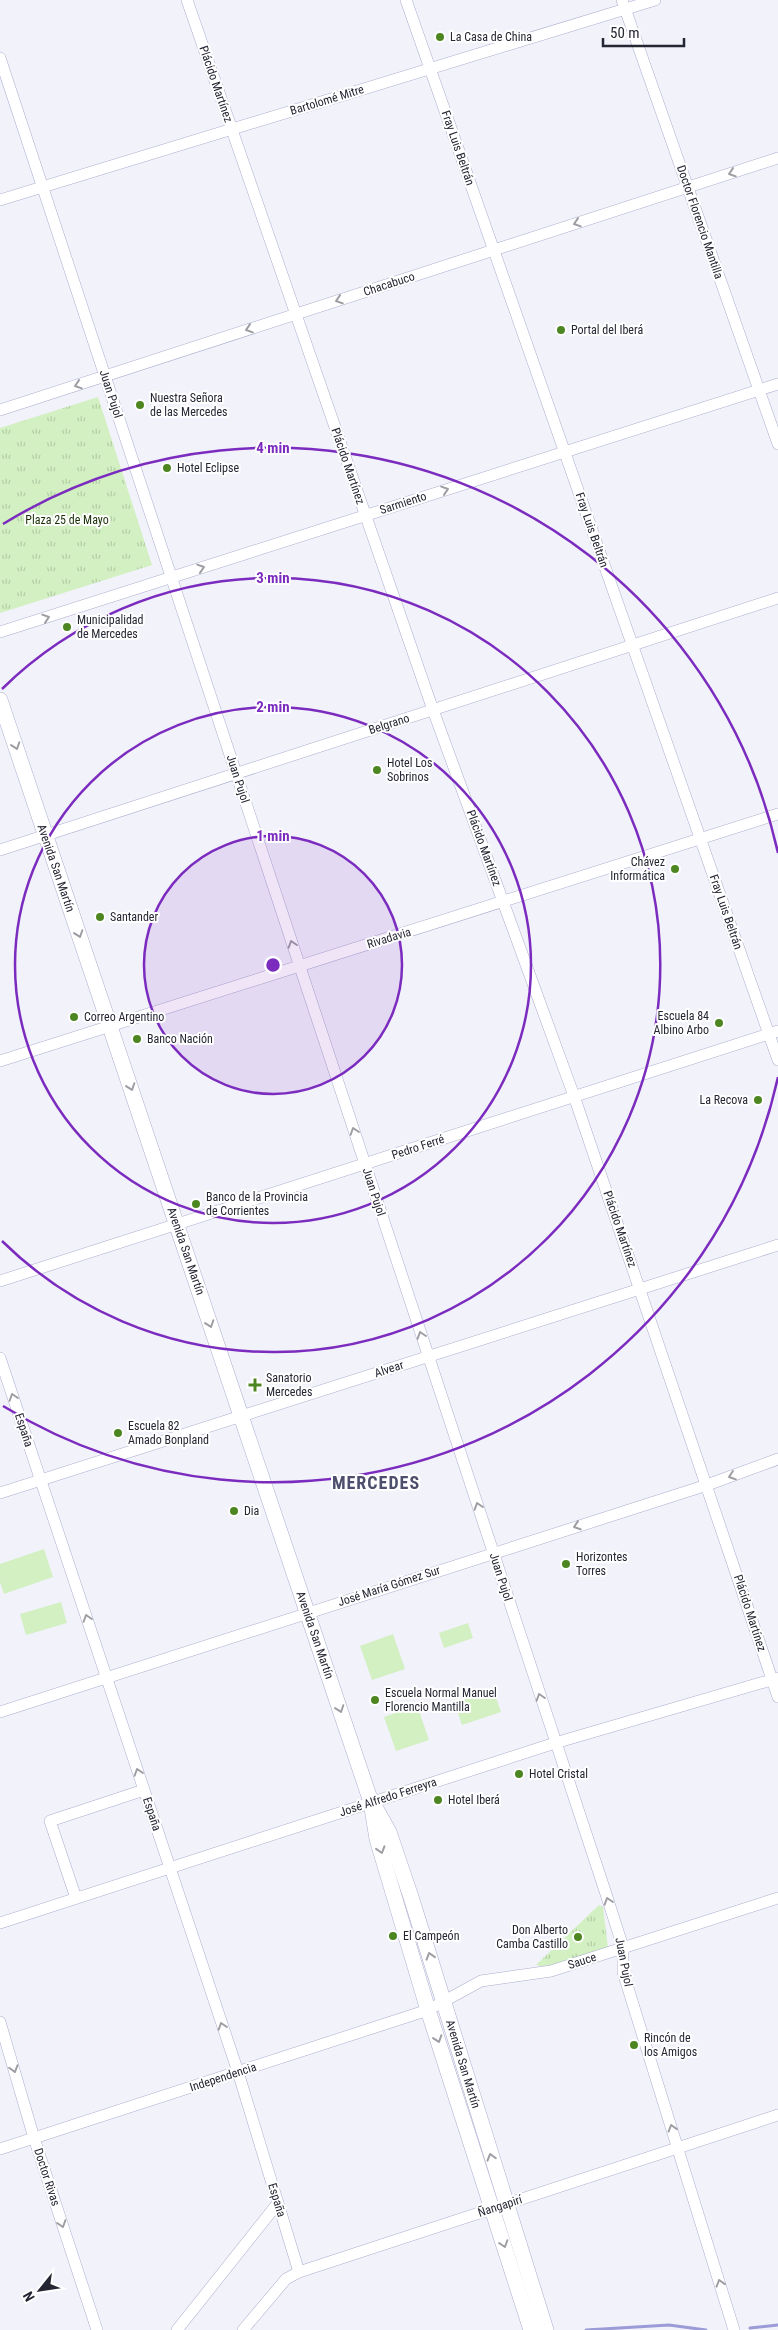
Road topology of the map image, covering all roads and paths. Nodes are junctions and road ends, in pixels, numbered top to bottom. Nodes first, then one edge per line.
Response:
1 (187, 0) edge
2 (406, 0) edge
3 (655, 0) edge
4 (624, 4) edge
5 (0, 58) edge
6 (431, 68) junction
7 (232, 129) junction
8 (778, 158) edge
9 (42, 187) junction
10 (688, 187) junction
11 (0, 200) edge
12 (494, 250) junction
13 (296, 314) junction
14 (105, 376) junction
15 (778, 384) edge
16 (759, 390) junction
17 (0, 410) edge
18 (778, 444) edge
19 (565, 452) junction
20 (365, 516) junction
21 (171, 578) junction
22 (778, 598) edge
23 (0, 632) edge
24 (632, 646) junction
25 (0, 700) edge
26 (433, 710) junction
27 (236, 774) junction
28 (778, 814) edge
29 (45, 835) junction
30 (701, 839) junction
31 (0, 850) edge
32 (503, 902) junction
33 (299, 966) junction
34 (110, 1025) junction
35 (773, 1033) edge
36 (778, 1060) edge
37 (0, 1061) edge
38 (574, 1096) junction
39 (365, 1164) junction
40 (177, 1224) junction
41 (778, 1245) edge
42 (0, 1281) edge
43 (640, 1288) junction
44 (428, 1357) junction
45 (0, 1358) edge
46 (241, 1416) junction
47 (778, 1460) edge
48 (41, 1480) junction
49 (707, 1484) junction
50 (0, 1493) edge
51 (493, 1552) junction
52 (307, 1613) junction
53 (106, 1678) junction
54 (775, 1679) edge
55 (778, 1697) edge
56 (0, 1712) edge
57 (556, 1743) junction
58 (144, 1790) junction
59 (371, 1802) junction
60 (170, 1868) junction
61 (76, 1898) junction
62 (778, 1898) edge
63 (0, 1923) edge
64 (623, 1947) junction
65 (444, 2002) junction
66 (428, 2010) junction
67 (0, 2022) edge
68 (238, 2072) junction
69 (778, 2115) edge
70 (34, 2138) junction
71 (0, 2149) edge
72 (678, 2149) junction
73 (278, 2203) junction
74 (499, 2206) junction
75 (299, 2272) junction
76 (97, 2330) edge
77 (177, 2330) edge
78 (243, 2330) edge
79 (531, 2330) edge
80 (546, 2330) edge
81 (734, 2330) edge

1 - 7 street, Plácido Martínez
2 - 6 street, Fray Luis Beltrán
3 - 4 street, Bartolomé Mitre
4 - 6 street, Bartolomé Mitre
4 - 10 street, Doctor Florencio Mantilla
5 - 9 street, Juan Pujol
6 - 7 street, Bartolomé Mitre
6 - 12 street, Fray Luis Beltrán
7 - 9 street, Bartolomé Mitre
7 - 13 street, Plácido Martínez
8 -> 10 street, Chacabuco
9 - 11 street, Bartolomé Mitre
9 - 14 street, Juan Pujol
10 -> 12 street, Chacabuco
10 - 16 street, Doctor Florencio Mantilla
12 -> 13 street, Chacabuco
12 - 19 street, Fray Luis Beltrán
13 -> 14 street, Chacabuco
13 - 20 street, Plácido Martínez
14 -> 17 street, Chacabuco
14 - 21 street, Juan Pujol
15 - 16 street, Sarmiento
16 - 18 street, Doctor Florencio Mantilla
16 - 19 street, Sarmiento
20 -> 19 street, Sarmiento
19 - 24 street, Fray Luis Beltrán
21 -> 20 street, Sarmiento
20 - 26 street, Plácido Martínez
23 -> 21 street, Sarmiento
21 - 27 street, Juan Pujol
22 - 24 street, Belgrano
24 - 26 street, Belgrano
24 - 30 street, Fray Luis Beltrán
25 -> 29 street, Avenida San Martín
26 - 27 street, Belgrano
26 - 32 street, Plácido Martínez
27 - 29 street, Belgrano
33 -> 27 street, Juan Pujol
28 - 30 street, Rivadavia
29 - 31 street, Belgrano
29 -> 34 street, Avenida San Martín
30 - 32 street, Rivadavia
30 - 35 street, Fray Luis Beltrán
32 - 33 street, Rivadavia
32 - 38 street, Plácido Martínez
33 - 34 street, Rivadavia
39 -> 33 street, Juan Pujol
34 - 37 street, Rivadavia
34 -> 40 street, Avenida San Martín
35 - 36 street, Fray Luis Beltrán
35 - 38 street, Pedro Ferré
38 - 39 street, Pedro Ferré
38 - 43 street, Plácido Martínez
39 - 40 street, Pedro Ferré
44 -> 39 street, Juan Pujol
40 - 42 street, Pedro Ferré
40 -> 46 street, Avenida San Martín
41 - 43 street, Alvear
43 - 44 street, Alvear
43 - 49 street, Plácido Martínez
44 - 46 street, Alvear
51 -> 44 street, Juan Pujol
48 -> 45 street, España
46 - 48 street, Alvear
46 - 52 street, Avenida San Martín
47 -> 49 street, José María Gómez Sur
48 - 50 street, Alvear
53 -> 48 street, España
49 -> 51 street, José María Gómez Sur
49 - 54 street, Plácido Martínez
51 - 52 street, José María Gómez Sur
57 -> 51 street, Juan Pujol
52 - 53 street, José María Gómez Sur
52 -> 59 street, Avenida San Martín
53 - 56 street, José María Gómez Sur
58 -> 53 street, España
54 - 55 street, Plácido Martínez
54 - 57 street, José Alfredo Ferreyra
57 - 59 street, José Alfredo Ferreyra
64 -> 57 street, Juan Pujol
58 - 60 street, España
58 - 61 street
59 - 60 street, José Alfredo Ferreyra
65 -> 59 street, Avenida San Martín
59 -> 66 street, Avenida San Martín
60 - 61 street, José Alfredo Ferreyra
68 -> 60 street, España
61 - 63 street, José Alfredo Ferreyra
62 - 64 street, Sauce
64 - 65 street, Sauce
72 -> 64 street, Juan Pujol
65 - 66 street, Independencia
74 -> 65 street, Avenida San Martín
66 - 68 street, Independencia
66 -> 74 street, Avenida San Martín
67 -> 70 street, Doctor Rivas
68 - 70 street, Independencia
68 - 73 street, España
69 - 72 street, Ñangapirí
70 - 71 street, Independencia
70 -> 76 street, Doctor Rivas
72 - 74 street, Ñangapirí
81 -> 72 street, Juan Pujol
73 - 75 street, España
73 - 77 street
74 - 75 street, Ñangapirí
74 -> 79 street, Avenida San Martín
74 - 80 street, Avenida San Martín
75 - 78 street, Ñangapirí

